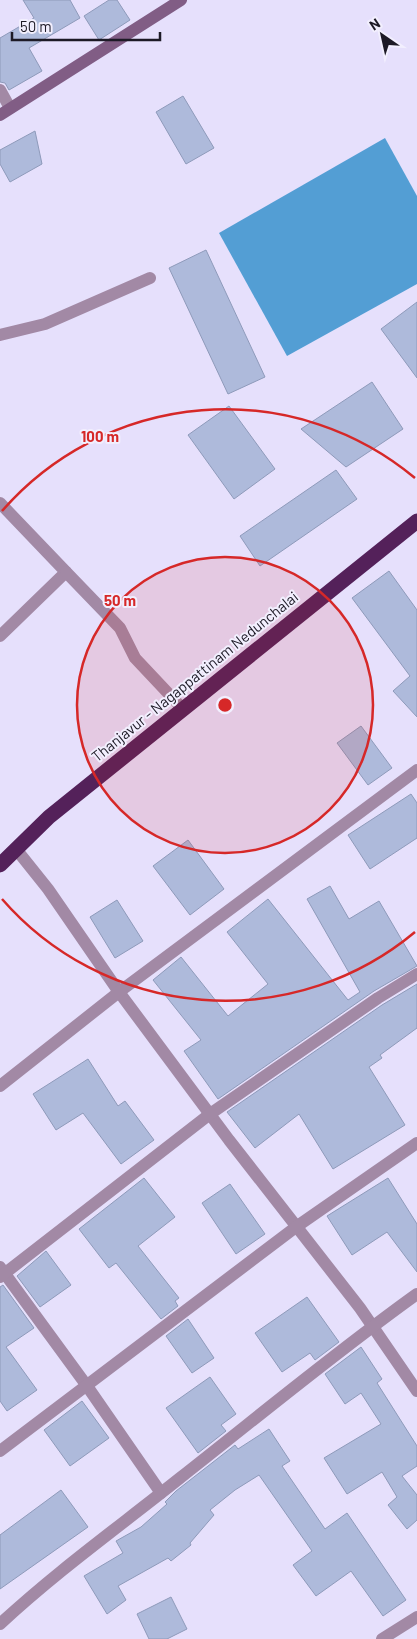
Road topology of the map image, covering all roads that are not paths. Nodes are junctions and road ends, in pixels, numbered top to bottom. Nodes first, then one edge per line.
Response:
1 (182, 0) edge
2 (0, 90) edge
3 (5, 111) edge
4 (150, 278) dead end
5 (0, 335) edge
6 (0, 503) edge
7 (417, 521) edge
8 (66, 572) junction
9 (0, 636) edge
10 (182, 709) junction
11 (417, 770) edge
12 (16, 849) junction
13 (0, 865) edge
14 (417, 974) edge
15 (119, 992) junction
16 (0, 1086) edge
17 (210, 1114) junction
18 (417, 1143) edge
19 (296, 1227) junction
20 (2, 1272) edge
21 (417, 1294) edge
22 (372, 1326) junction
23 (87, 1386) junction
24 (417, 1391) edge
25 (0, 1451) edge
26 (161, 1493) junction
27 (417, 1617) edge
28 (0, 1624) edge
29 (382, 1639) edge

1 - 3 street
2 - 3 street
4 - 5 street
6 - 8 street
7 - 10 highway, Thanjavur - Nagappattinam Nedunchalai
8 - 9 street
8 - 10 street
10 - 12 highway, Thanjavur - Nagappattinam Nedunchalai
11 - 15 street
12 - 13 highway, Thanjavur - Nagappattinam Nedunchalai
12 - 15 street
14 - 17 street
15 - 16 street
15 - 17 street
17 - 19 street
17 - 20 street
18 - 19 street
19 - 22 street
19 - 23 street
20 - 23 street
21 - 22 street
22 - 24 street
22 - 26 street
23 - 25 street
23 - 26 street
26 - 28 street
27 - 29 street

